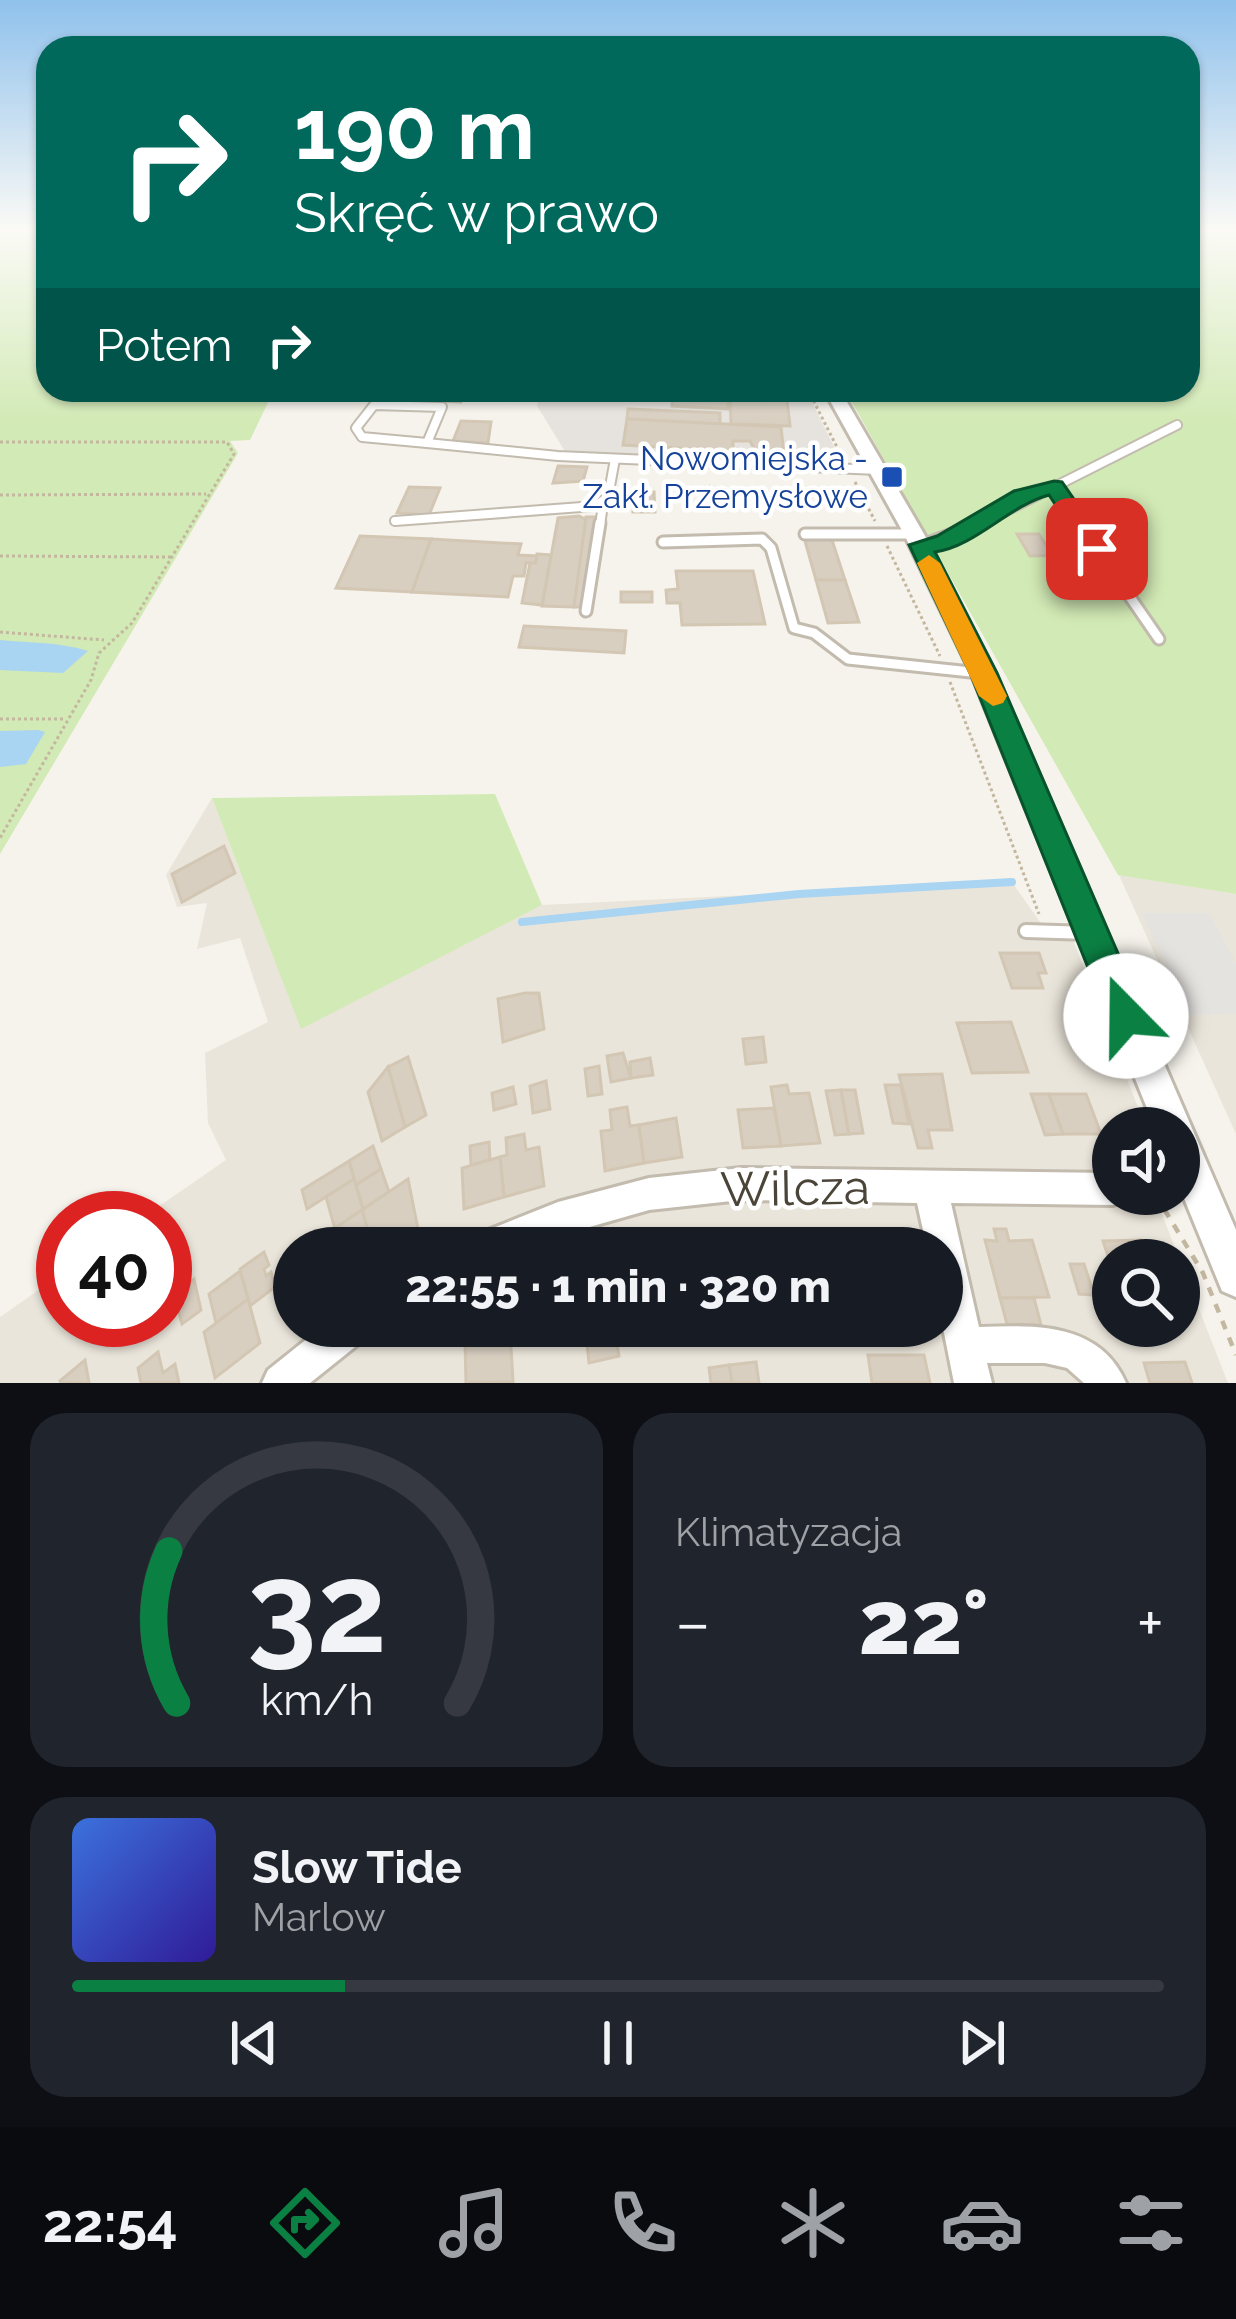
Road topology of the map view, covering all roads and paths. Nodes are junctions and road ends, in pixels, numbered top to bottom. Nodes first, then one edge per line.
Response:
1 (839, 402) edge
2 (1177, 425) dead end
3 (0, 442) edge
4 (426, 445) junction
5 (616, 458) junction
6 (878, 470) junction
7 (710, 486) dead end
8 (1054, 487) junction
9 (680, 493) dead end
10 (208, 494) junction
11 (0, 495) edge
12 (603, 504) junction
13 (394, 521) dead end
14 (806, 534) dead end
15 (917, 540) junction
16 (663, 542) dead end
17 (0, 556) edge
18 (173, 557) junction
19 (586, 611) dead end
20 (0, 632) edge
21 (1159, 639) dead end
22 (106, 640) junction
23 (983, 673) junction
24 (0, 719) edge
25 (67, 719) junction
26 (1, 835) edge
27 (1026, 932) dead end
28 (1092, 933) junction
29 (1164, 1107) edge
30 (932, 1189) junction
31 (1092, 1189) edge
32 (1200, 1206) edge
33 (1164, 1215) edge
34 (538, 1227) edge
35 (1231, 1255) edge
36 (964, 1346) junction
37 (326, 1347) edge
38 (1236, 1355) edge
39 (281, 1383) edge
40 (973, 1383) edge
41 (1107, 1383) edge

1 - 6 street
2 - 8 lane
3 - 10 path
4 - 4 lane
4 - 5 lane
5 - 6 lane
5 - 12 lane
6 - 15 street
7 - 9 path
8 - 15 lane
8 - 21 lane
10 - 11 path
10 - 18 path
12 - 13 lane
12 - 19 lane
14 - 15 lane
15 - 23 street
16 - 23 lane
17 - 18 path
18 - 22 path
20 - 22 path
22 - 25 path
23 - 28 street
24 - 25 path
25 - 26 path
27 - 28 lane
28 - 29 street
30 - 31 street, Wilcza
30 - 34 street, Wilcza
30 - 36 street
32 - 35 street
33 - 38 path
36 - 40 street
36 - 41 street
37 - 39 street

